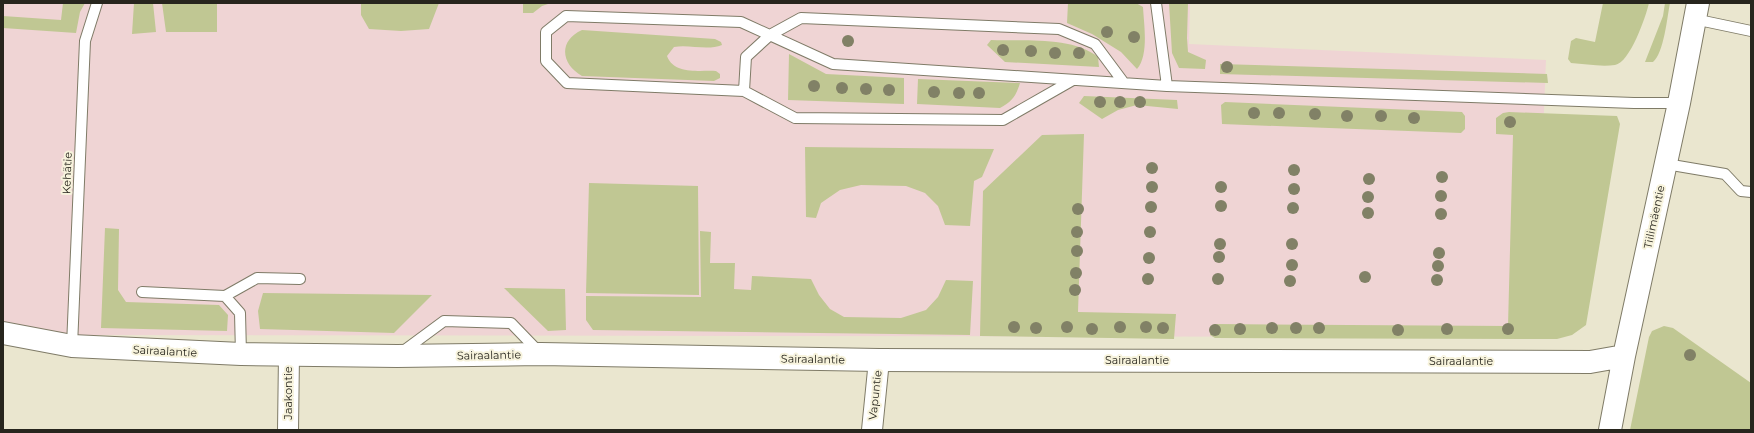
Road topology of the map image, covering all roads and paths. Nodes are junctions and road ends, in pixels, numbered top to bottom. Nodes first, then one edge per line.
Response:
1 (97, 3) edge
2 (1156, 3) edge
3 (1696, 11) edge
4 (1751, 31) edge
5 (770, 35) junction
6 (1073, 80) junction
7 (1124, 83) junction
8 (1167, 86) junction
9 (744, 91) junction
10 (1679, 103) junction
11 (1666, 164) junction
12 (1751, 192) edge
13 (300, 279) dead end
14 (142, 292) dead end
15 (225, 296) junction
16 (3, 332) edge
17 (72, 346) junction
18 (240, 354) junction
19 (542, 354) junction
20 (289, 355) junction
21 (397, 356) junction
22 (1624, 356) junction
23 (879, 360) junction
24 (288, 430) edge
25 (872, 430) edge
26 (1610, 430) edge

1 - 17 lane, Kehätie
2 - 8 lane
3 - 4 lane
3 - 10 street, Tiilimäentie
5 - 6 lane
5 - 7 lane
5 - 9 lane
5 - 9 lane
6 - 7 lane
6 - 9 lane
7 - 8 lane
8 - 10 lane
10 - 11 street, Tiilimäentie
11 - 12 lane
11 - 22 street, Tiilimäentie
13 - 15 lane
14 - 15 lane
15 - 18 lane
16 - 17 street, Sairaalantie
17 - 18 street, Sairaalantie
18 - 20 street, Sairaalantie
19 - 21 street, Sairaalantie
19 - 21 lane
19 - 23 street, Sairaalantie
20 - 21 street, Sairaalantie
20 - 24 street, Jaakontie
22 - 23 street, Sairaalantie
22 - 26 street, Tiilimäentie
23 - 25 street, Vapuntie

